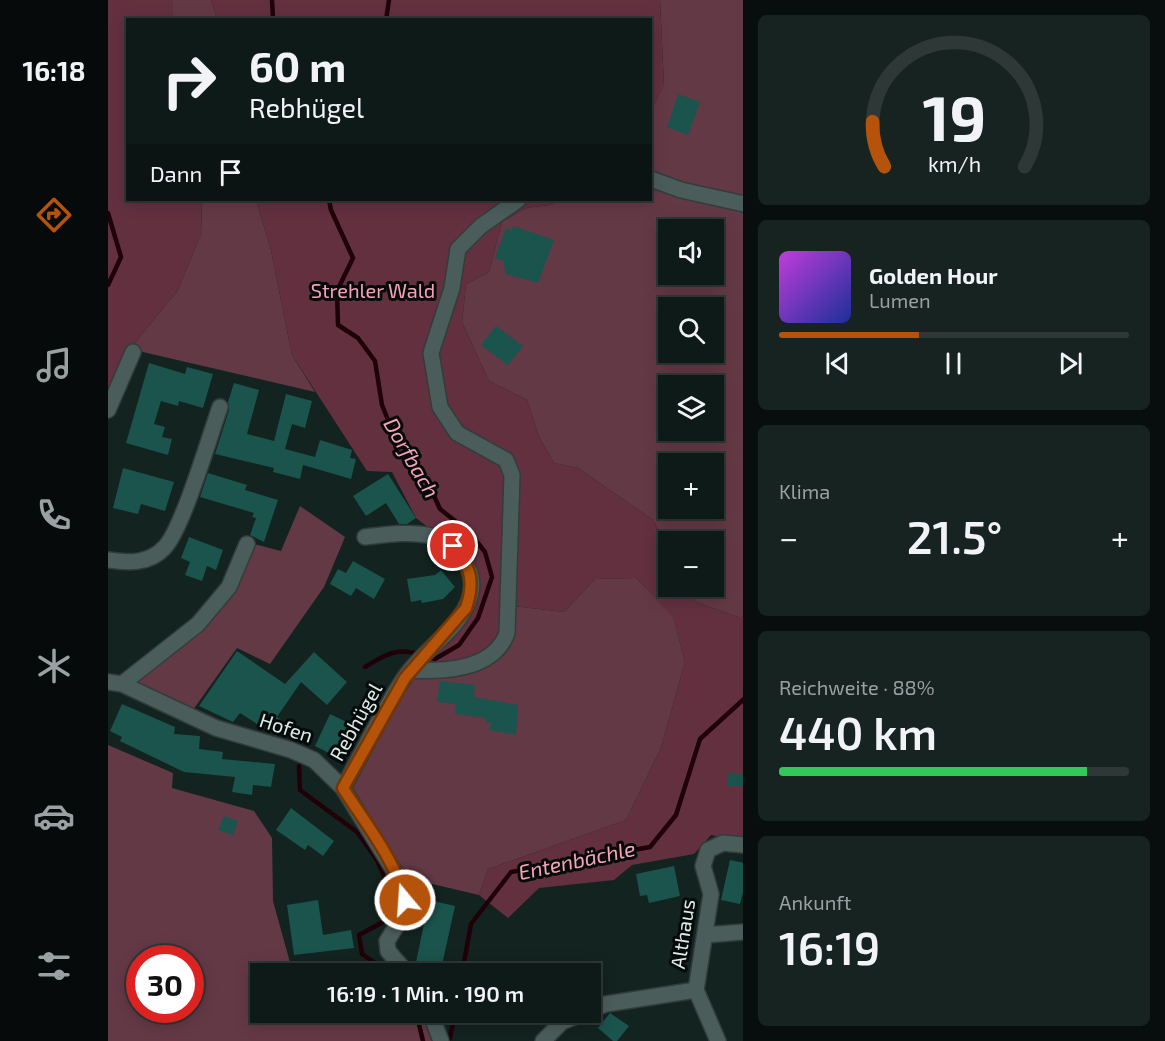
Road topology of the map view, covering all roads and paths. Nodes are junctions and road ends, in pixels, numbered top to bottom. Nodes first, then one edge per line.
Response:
1 (652, 179) edge
2 (517, 201) edge
3 (743, 204) edge
4 (133, 352) dead end
5 (220, 407) dead end
6 (108, 410) edge
7 (365, 537) dead end
8 (247, 544) dead end
9 (108, 560) edge
10 (420, 659) junction
11 (115, 683) edge
12 (343, 788) junction
13 (743, 844) edge
14 (743, 932) edge
15 (705, 935) junction
16 (398, 963) edge
17 (696, 990) junction
18 (601, 1006) edge
19 (434, 1023) edge
20 (562, 1023) edge
21 (440, 1039) edge
22 (543, 1041) edge
23 (718, 1041) edge

1 - 3 street
2 - 10 street
4 - 6 street
5 - 9 street
7 - 10 street, Rebhügel
8 - 11 street
10 - 12 street, Rebhügel
11 - 12 street, Hofen
12 - 16 street, Hofen
13 - 15 street, Althaus
14 - 15 street
15 - 17 street, Althaus
17 - 18 street
17 - 23 street
19 - 21 street
20 - 22 street

